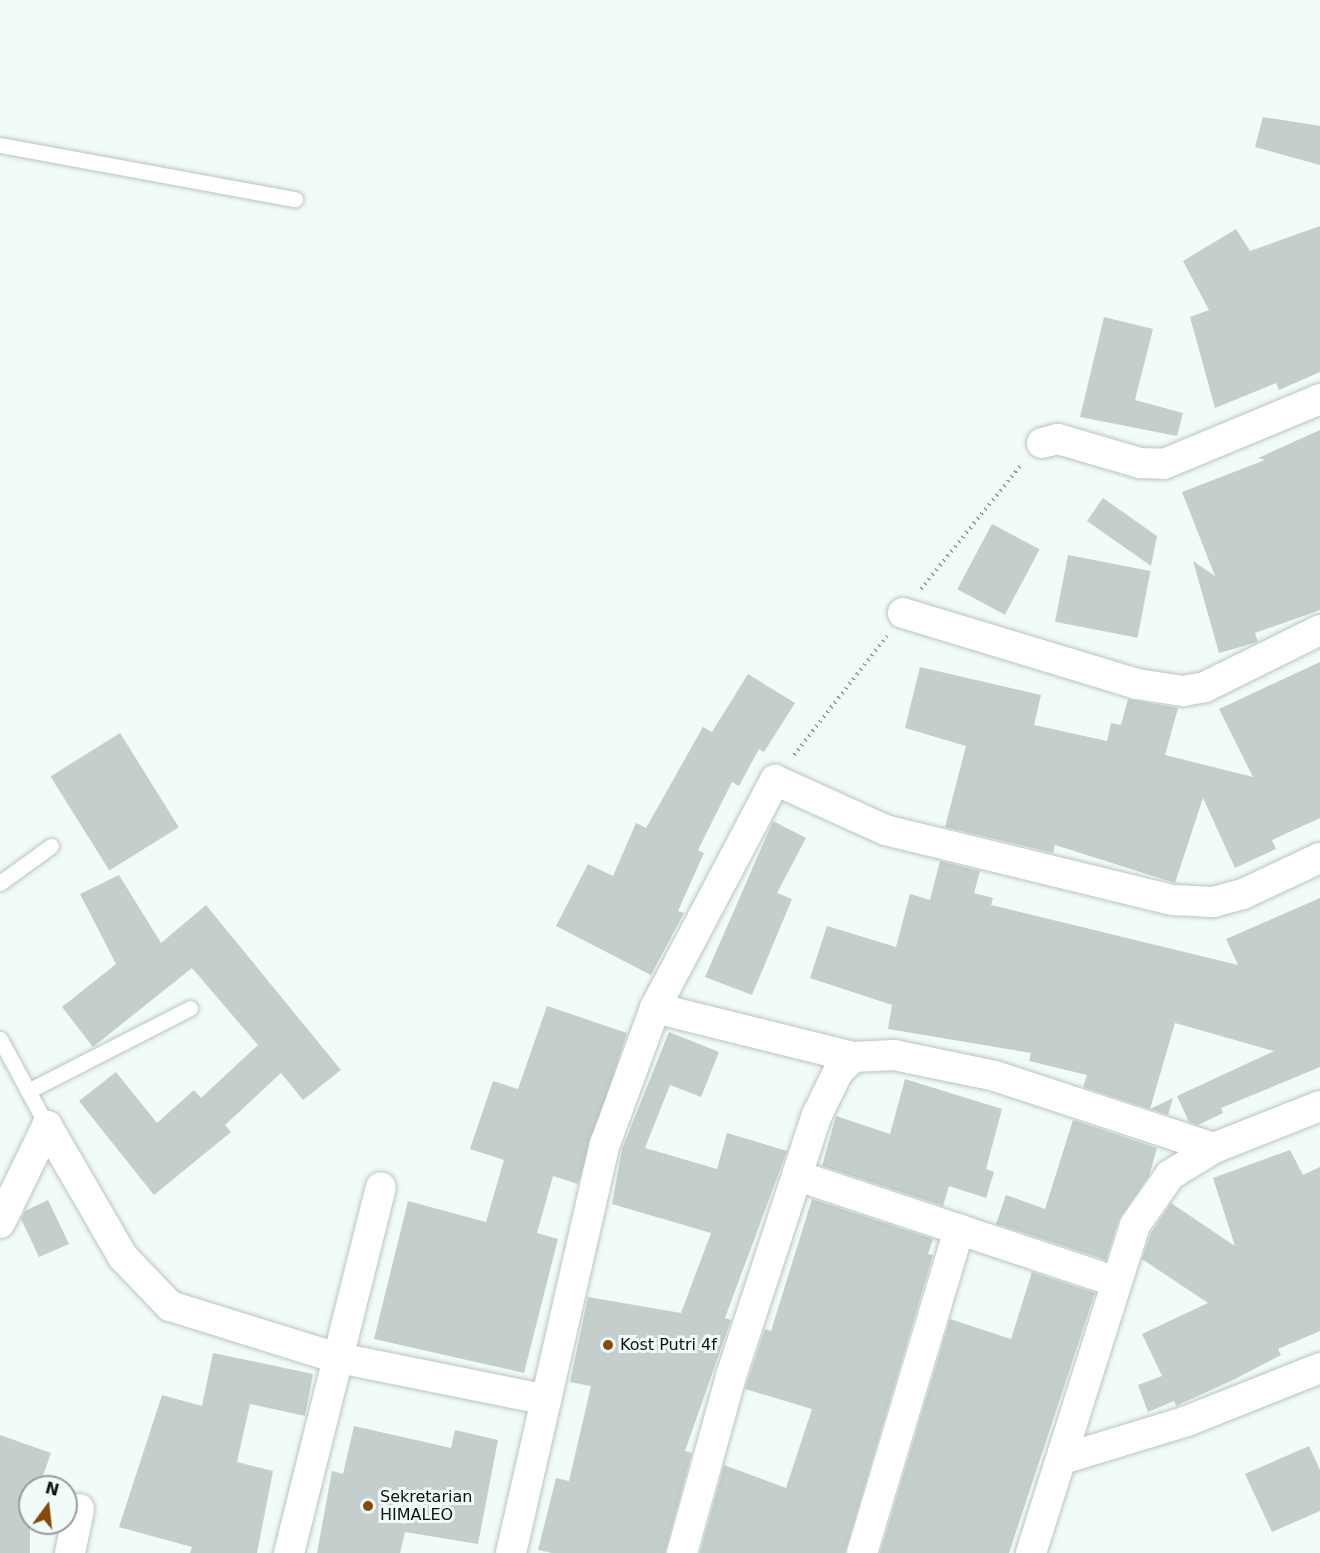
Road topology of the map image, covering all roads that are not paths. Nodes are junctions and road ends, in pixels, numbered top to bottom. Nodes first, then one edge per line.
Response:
1 (0, 145) edge
2 (295, 199) dead end
3 (1320, 399) edge
4 (1042, 443) dead end
5 (903, 613) dead end
6 (1320, 630) edge
7 (51, 846) dead end
8 (1320, 858) edge
9 (0, 884) edge
10 (190, 1008) dead end
11 (655, 1008) junction
12 (0, 1039) edge
13 (853, 1057) junction
14 (28, 1091) junction
15 (1320, 1106) edge
16 (47, 1126) junction
17 (1215, 1148) junction
18 (798, 1176) junction
19 (381, 1187) dead end
20 (0, 1223) edge
21 (959, 1229) junction
22 (1114, 1281) junction
23 (334, 1357) junction
24 (1320, 1368) edge
25 (543, 1400) junction
26 (1063, 1459) junction
27 (79, 1509) dead end
28 (70, 1553) edge
29 (289, 1553) edge
30 (511, 1553) edge
31 (682, 1553) edge
32 (862, 1553) edge
33 (1031, 1553) edge

1 - 2 lane
3 - 4 street
5 - 6 street
7 - 9 lane
8 - 11 street
10 - 14 lane
11 - 13 street
11 - 25 street
12 - 14 lane
13 - 17 street
13 - 18 street
14 - 16 lane
15 - 17 street
16 - 20 street
16 - 23 street
17 - 22 street
18 - 21 street
18 - 31 street
19 - 23 street
21 - 22 street
21 - 32 street
22 - 26 street
23 - 25 street
23 - 29 street
24 - 26 street
25 - 30 street
26 - 33 street
27 - 28 street

